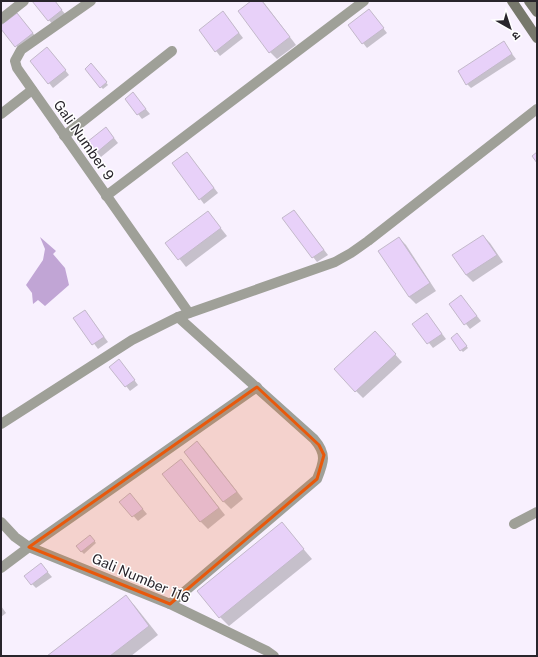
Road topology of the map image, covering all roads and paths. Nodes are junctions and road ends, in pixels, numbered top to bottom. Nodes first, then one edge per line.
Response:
1 (24, 1) edge
2 (91, 1) edge
3 (364, 1) edge
4 (512, 1) edge
5 (529, 1) edge
6 (537, 12) edge
7 (1, 19) edge
8 (537, 38) edge
9 (172, 51) dead end
10 (32, 90) junction
11 (537, 109) edge
12 (1, 114) edge
13 (64, 136) junction
14 (106, 196) junction
15 (189, 313) junction
16 (178, 317) junction
17 (257, 388) junction
18 (1, 424) edge
19 (537, 512) edge
20 (1, 522) edge
21 (514, 524) dead end
22 (29, 547) junction
23 (1, 568) edge
24 (170, 604) junction
25 (274, 656) edge

1 - 7 street
2 - 10 street, Gali Number 9
3 - 14 street
4 - 8 main road
5 - 6 main road
9 - 13 street
10 - 12 street
10 - 13 street, Gali Number 9
11 - 15 street
13 - 14 street, Gali Number 9
14 - 15 street, Gali Number 9
15 - 16 street
16 - 17 street
16 - 18 street
17 - 22 street
17 - 24 street
19 - 21 street
20 - 22 street, Gali Number 116
22 - 23 street
22 - 24 street, Gali Number 116
24 - 25 street, Gali Number 116

